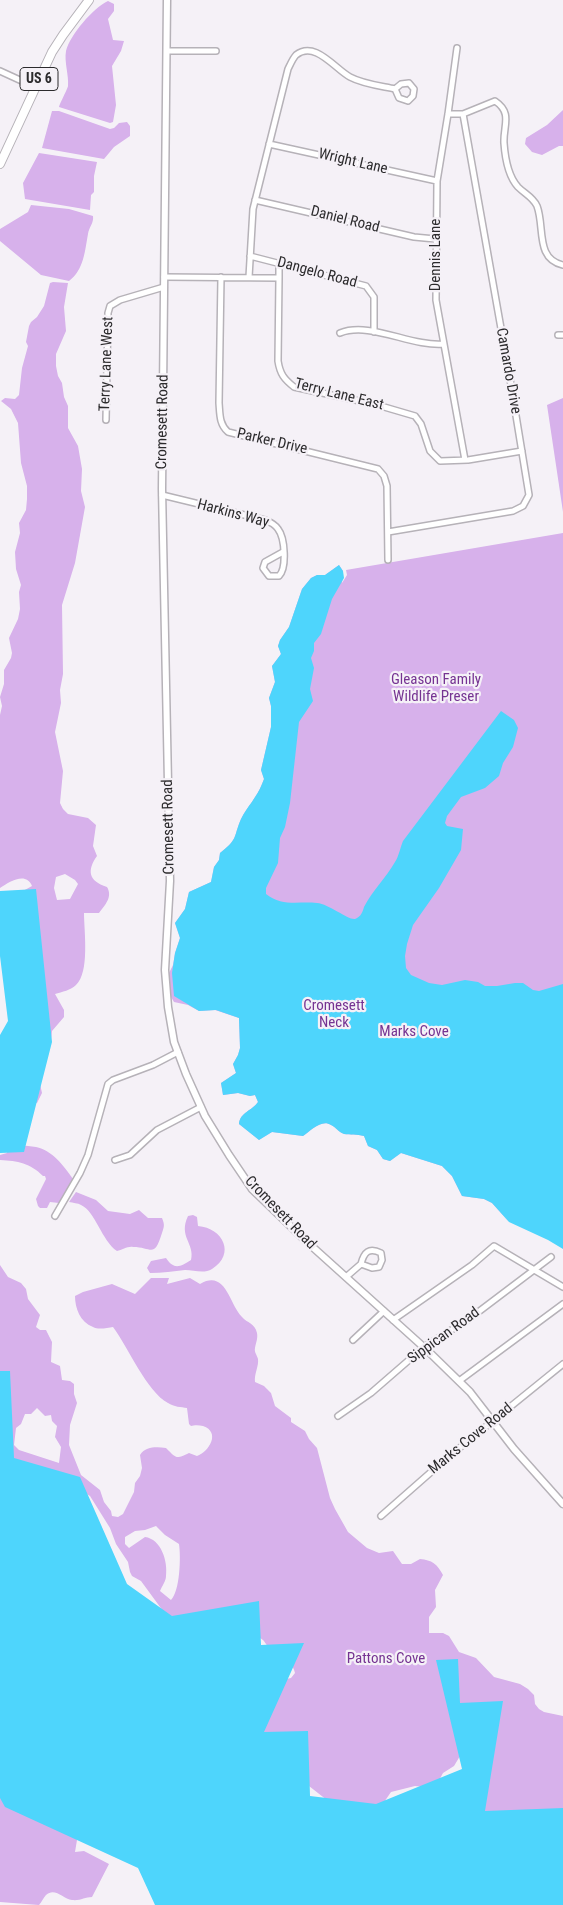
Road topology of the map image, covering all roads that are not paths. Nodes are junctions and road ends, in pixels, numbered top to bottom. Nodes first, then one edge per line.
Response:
1 (89, 0) edge
2 (167, 0) edge
3 (457, 48) dead end
4 (166, 51) junction
5 (216, 51) dead end
6 (0, 71) edge
7 (35, 86) junction
8 (396, 89) dead end
9 (448, 114) junction
10 (463, 114) junction
11 (269, 144) junction
12 (0, 164) edge
13 (437, 181) junction
14 (255, 200) junction
15 (435, 239) junction
16 (250, 256) junction
17 (279, 263) junction
18 (563, 265) edge
19 (164, 277) junction
20 (221, 277) junction
21 (249, 277) junction
22 (279, 278) junction
23 (164, 287) junction
24 (374, 332) junction
25 (340, 333) dead end
26 (444, 344) junction
27 (106, 420) dead end
28 (522, 451) junction
29 (465, 460) junction
30 (162, 495) junction
31 (388, 532) junction
32 (283, 552) junction
33 (388, 560) dead end
34 (178, 1052) junction
35 (201, 1107) junction
36 (116, 1160) dead end
37 (55, 1216) dead end
38 (551, 1257) dead end
39 (361, 1264) junction
40 (535, 1270) junction
41 (346, 1277) junction
42 (563, 1287) edge
43 (563, 1304) edge
44 (384, 1311) junction
45 (393, 1320) junction
46 (353, 1340) dead end
47 (424, 1348) junction
48 (563, 1364) edge
49 (459, 1382) junction
50 (338, 1416) dead end
51 (493, 1422) junction
52 (563, 1504) edge
53 (381, 1516) dead end

1 - 7 main road, US 6
2 - 4 street, Cromesett Road
3 - 9 street, Dennis Lane
4 - 5 street
4 - 19 street, Cromesett Road
6 - 7 street
7 - 12 main road, US 6
8 - 11 street
9 - 10 street
9 - 13 street, Dennis Lane
10 - 18 street
10 - 28 street, Camardo Drive
11 - 13 street, Wright Lane
11 - 14 street
13 - 15 street, Dennis Lane
14 - 15 street, Daniel Road
14 - 16 street
15 - 26 street, Dennis Lane
16 - 17 street, Dangelo Road
16 - 21 street
17 - 22 street
17 - 24 street, Dangelo Road
19 - 20 street
19 - 23 street, Cromesett Road
20 - 21 street
20 - 31 street, Parker Drive
21 - 22 street
22 - 29 street, Terry Lane East
23 - 27 street, Terry Lane West
23 - 30 street, Cromesett Road
24 - 25 street
24 - 26 street
26 - 29 street, Dennis Lane
28 - 29 street, Terry Lane East
28 - 31 street, Camardo Drive
30 - 32 street, Harkins Way
30 - 34 street, Cromesett Road
31 - 33 street, Parker Drive
32 - 32 street, Harkins Way
34 - 35 street, Cromesett Road
34 - 37 street
35 - 36 street
35 - 41 street, Cromesett Road
38 - 40 street, Sippican Road
39 - 39 street
39 - 41 street
40 - 42 street
40 - 45 street
40 - 47 street, Sippican Road
41 - 44 street, Cromesett Road
43 - 49 street
44 - 45 street, Cromesett Road
44 - 46 street
45 - 47 street, Cromesett Road
47 - 49 street, Cromesett Road
47 - 50 street, Sippican Road
48 - 51 street, Marks Cove Road
49 - 51 street, Cromesett Road
51 - 52 street, Cromesett Road
51 - 53 street, Marks Cove Road

